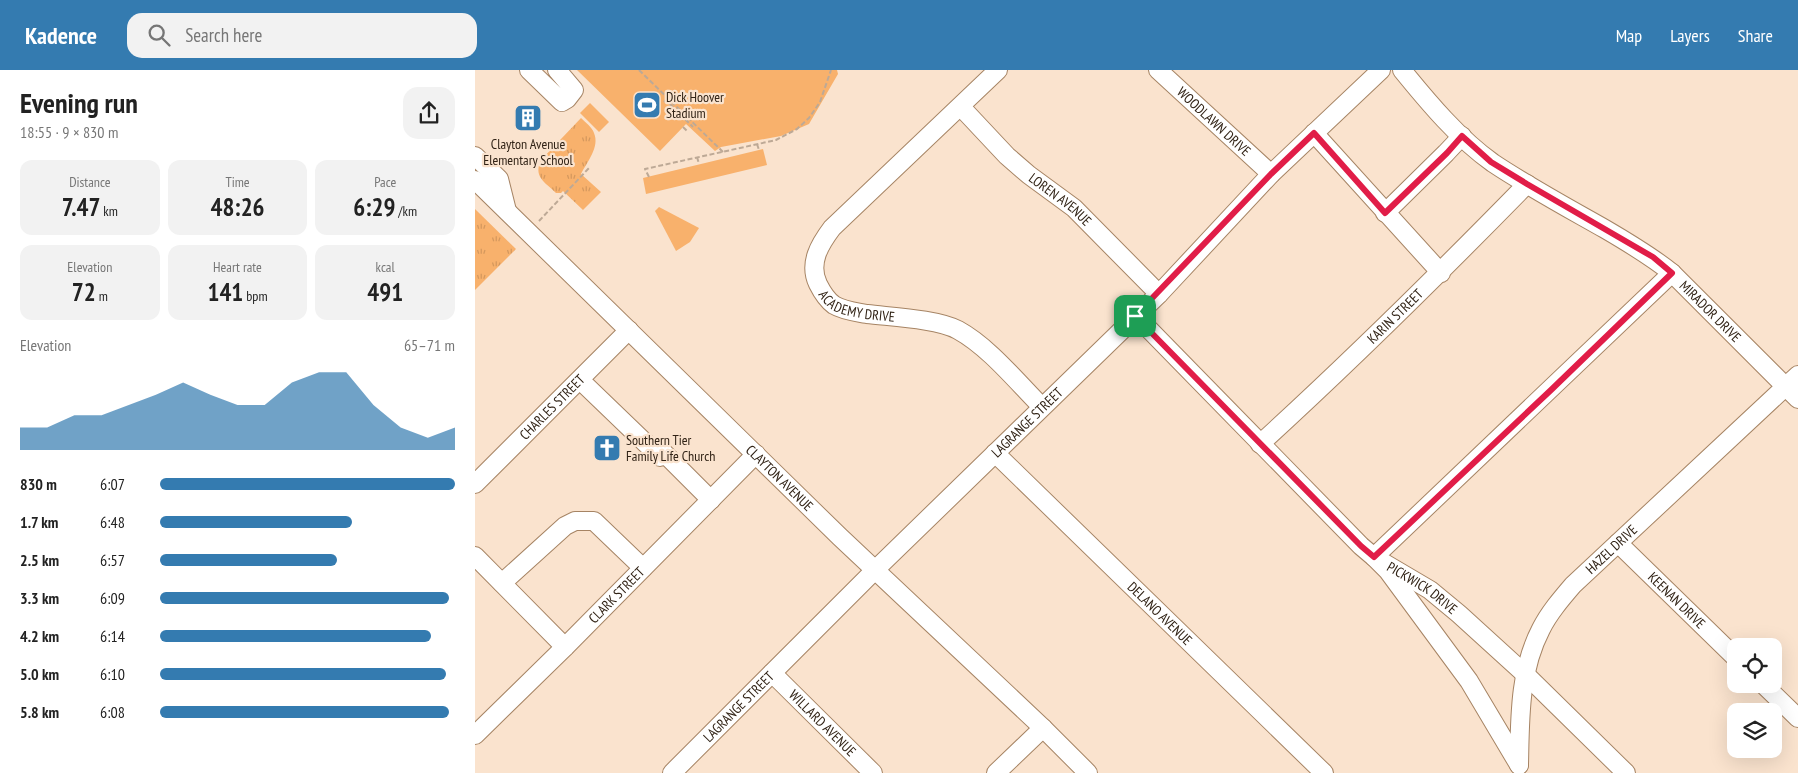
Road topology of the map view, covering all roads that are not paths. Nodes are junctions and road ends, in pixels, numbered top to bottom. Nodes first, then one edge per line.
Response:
1 (529, 70) edge
2 (557, 70) edge
3 (998, 70) edge
4 (1159, 70) edge
5 (1381, 70) edge
6 (1402, 70) edge
7 (961, 107) junction
8 (1314, 133) junction
9 (1462, 136) junction
10 (475, 156) edge
11 (1271, 174) junction
12 (475, 180) edge
13 (1527, 184) junction
14 (507, 211) junction
15 (1385, 213) junction
16 (1441, 273) junction
17 (1672, 273) junction
18 (1159, 294) junction
19 (1135, 316) junction
20 (629, 330) junction
21 (579, 380) junction
22 (1794, 387) edge
23 (1042, 407) junction
24 (1260, 444) junction
25 (995, 452) junction
26 (756, 454) junction
27 (475, 484) edge
28 (711, 500) junction
29 (1618, 543) junction
30 (475, 556) edge
31 (1374, 557) junction
32 (643, 568) junction
33 (876, 569) junction
34 (502, 583) junction
35 (565, 646) junction
36 (1727, 649) edge
37 (772, 673) junction
38 (1525, 674) junction
39 (1772, 693) edge
40 (1798, 718) edge
41 (1043, 728) junction
42 (475, 735) edge
43 (1519, 769) edge
44 (672, 773) edge
45 (873, 773) edge
46 (996, 773) edge
47 (1088, 773) edge
48 (1324, 773) edge
49 (1626, 773) edge

1 - 2 street
3 - 7 street, ACADEMY DRIVE
4 - 11 street, WOODLAWN DRIVE
5 - 8 street, LAGRANGE STREET
6 - 9 street, MIRADOR DRIVE
7 - 18 street, LOREN AVENUE
7 - 23 street, ACADEMY DRIVE
8 - 11 street, LAGRANGE STREET
8 - 15 street
9 - 13 street, MIRADOR DRIVE
9 - 15 street
10 - 14 street
11 - 18 street, LAGRANGE STREET
12 - 14 street, CLAYTON AVENUE
13 - 16 street, KARIN STREET
13 - 17 street, MIRADOR DRIVE
14 - 20 street, CLAYTON AVENUE
15 - 16 street
16 - 24 street, KARIN STREET
17 - 22 street, MIRADOR DRIVE
17 - 31 street
18 - 19 street, LAGRANGE STREET
19 - 23 street, LAGRANGE STREET
19 - 24 street, PICKWICK DRIVE
20 - 21 street, CHARLES STREET
20 - 26 street, CLAYTON AVENUE
21 - 27 street, CHARLES STREET
21 - 28 street
22 - 29 street, HAZEL DRIVE
23 - 25 street, LAGRANGE STREET
24 - 31 street, PICKWICK DRIVE
25 - 33 street, LAGRANGE STREET
25 - 48 street, DELANO AVENUE
26 - 28 street, CLARK STREET
26 - 33 street, CLAYTON AVENUE
28 - 32 street, CLARK STREET
29 - 36 street, KEENAN DRIVE
29 - 38 street, HAZEL DRIVE
30 - 34 street
31 - 38 street, PICKWICK DRIVE
31 - 43 street
32 - 34 street
32 - 35 street, CLARK STREET
33 - 37 street, LAGRANGE STREET
33 - 41 street, CLAYTON AVENUE
34 - 35 street
35 - 42 street, CLARK STREET
37 - 44 street, LAGRANGE STREET
37 - 45 street, WILLARD AVENUE
38 - 43 street, HAZEL DRIVE
38 - 49 street, PICKWICK DRIVE
39 - 40 street
41 - 46 street
41 - 47 street, CLAYTON AVENUE

